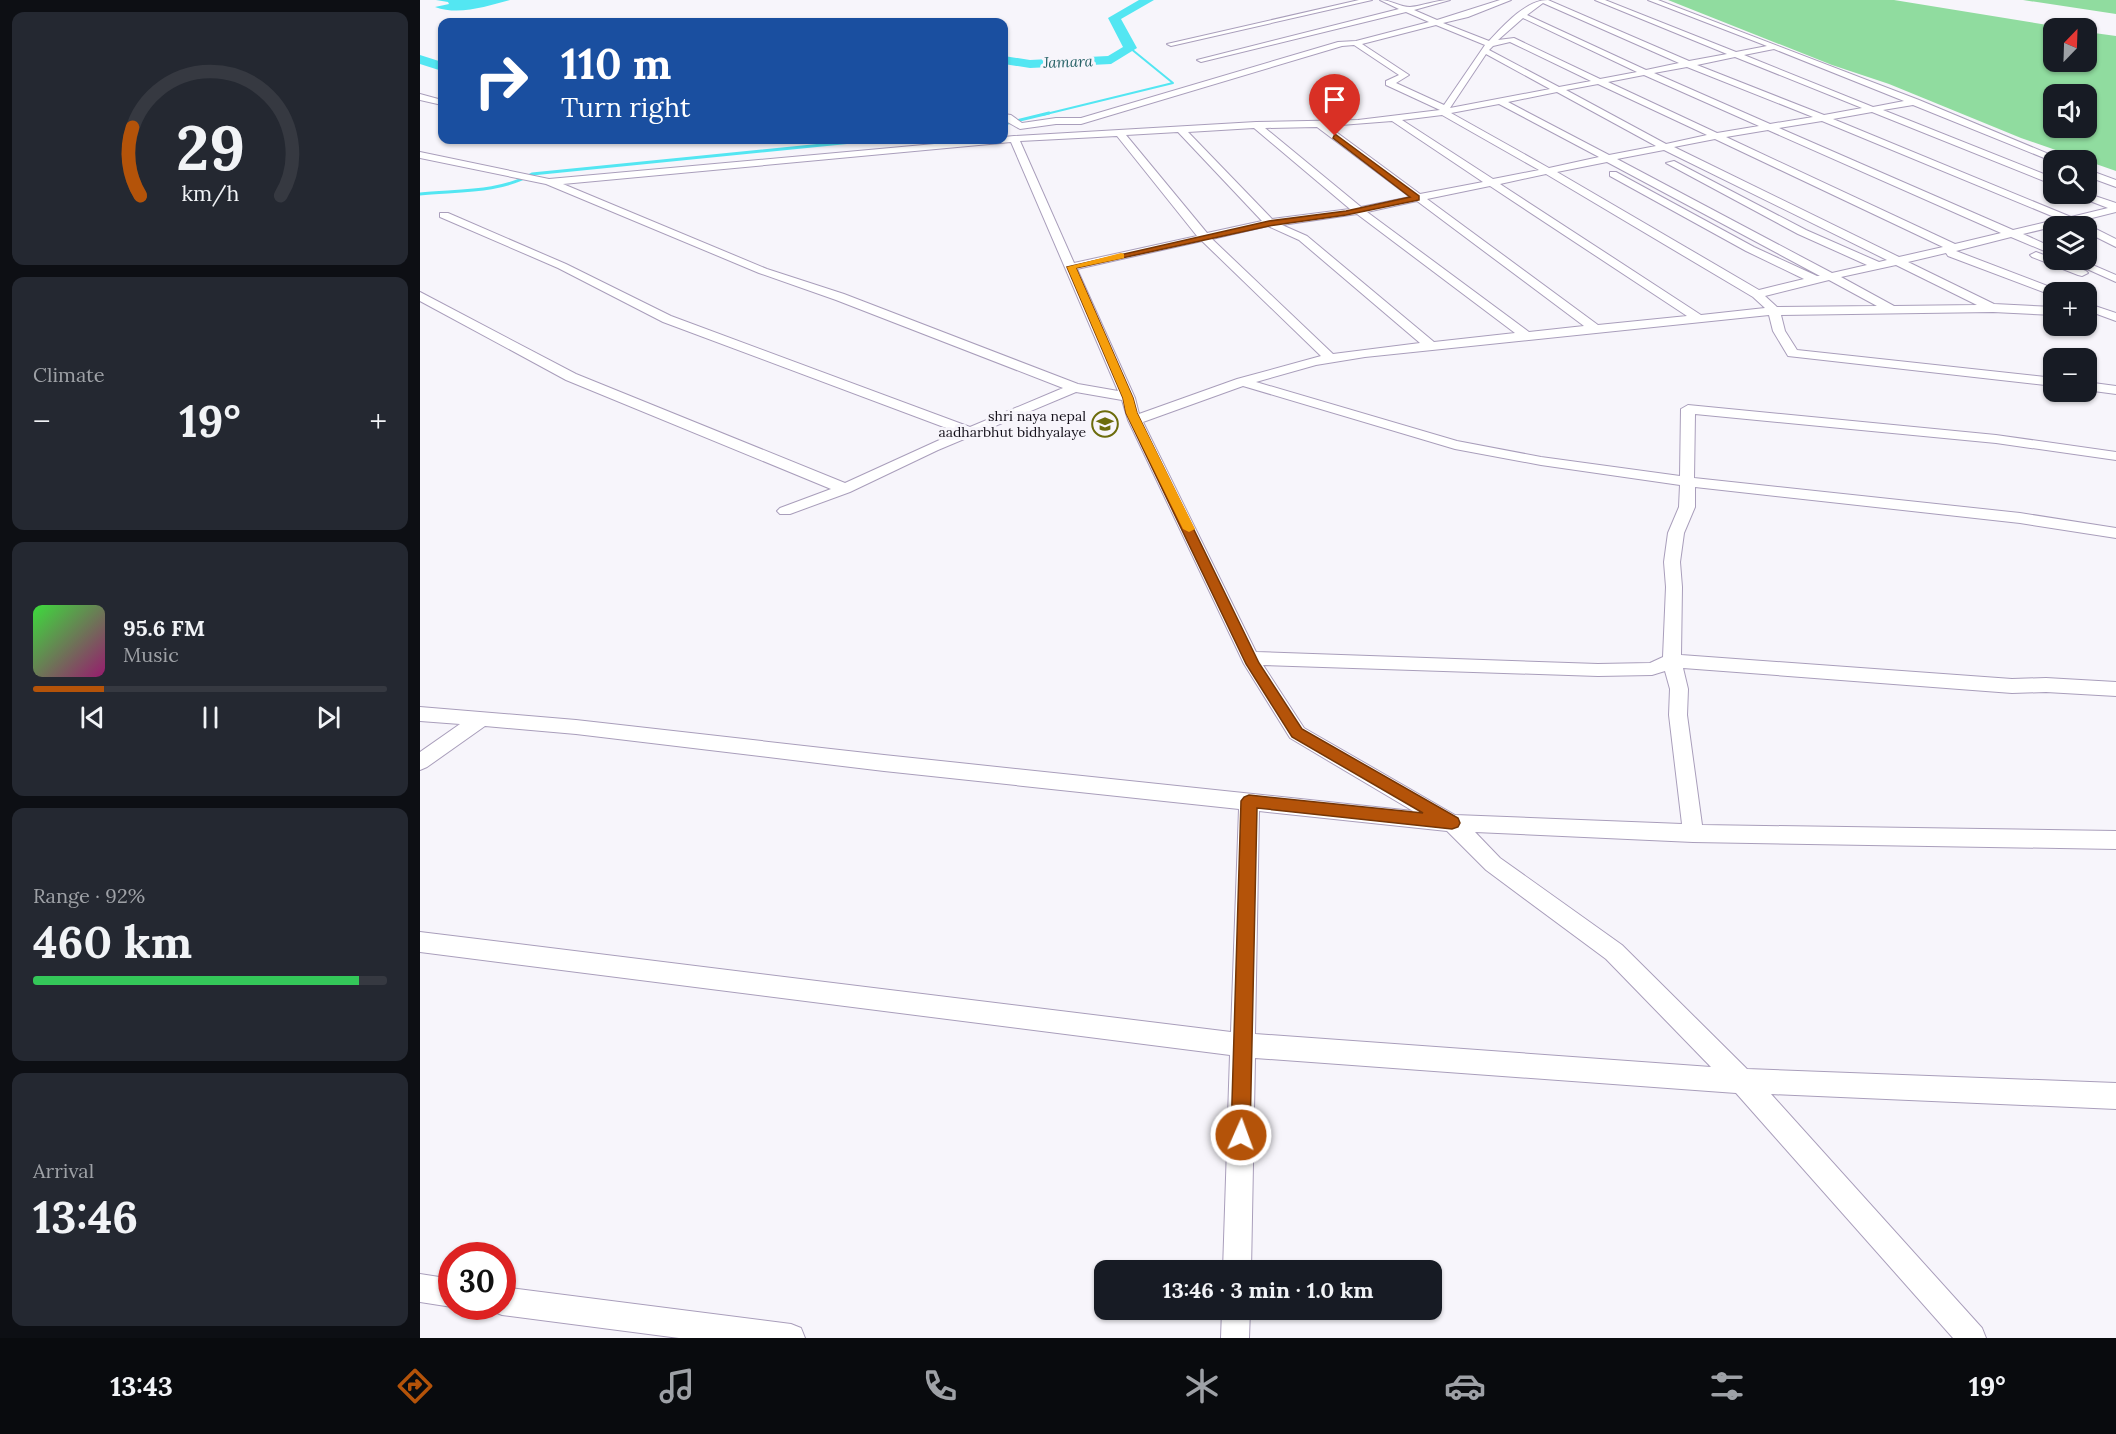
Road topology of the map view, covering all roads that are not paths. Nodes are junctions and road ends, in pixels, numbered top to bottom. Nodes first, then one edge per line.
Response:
1 (1368, 0) edge
2 (1384, 0) edge
3 (1446, 0) edge
4 (1507, 0) edge
5 (1543, 0) edge
6 (1599, 0) edge
7 (1652, 0) edge
8 (1410, 10) junction
9 (1521, 15) junction
10 (1436, 22) junction
11 (1311, 33) junction
12 (1356, 43) junction
13 (1171, 44) dead end
14 (1341, 44) junction
15 (1489, 47) junction
16 (1775, 47) junction
17 (1731, 54) junction
18 (1201, 60) dead end
19 (1686, 63) junction
20 (1644, 72) junction
21 (1596, 81) junction
22 (1555, 89) junction
23 (420, 97) edge
24 (438, 101) edge
25 (1500, 101) junction
26 (1916, 102) junction
27 (1871, 110) junction
28 (1444, 111) junction
29 (1857, 112) junction
30 (1008, 117) edge
31 (1824, 118) junction
32 (1394, 119) junction
33 (1319, 124) junction
34 (1256, 125) junction
35 (1769, 126) junction
36 (1181, 130) junction
37 (1120, 134) junction
38 (1716, 136) junction
39 (1014, 139) junction
40 (1008, 140) edge
41 (960, 144) edge
42 (1664, 146) junction
43 (1646, 150) junction
44 (1960, 154) dead end
45 (2043, 154) edge
46 (420, 155) edge
47 (1607, 158) junction
48 (1590, 161) junction
49 (1546, 170) junction
50 (2097, 176) edge
51 (2043, 179) edge
52 (549, 182) junction
53 (1490, 182) junction
54 (2116, 183) edge
55 (1416, 198) junction
56 (2097, 200) edge
57 (2116, 208) edge
58 (1358, 210) junction
59 (444, 215) dead end
60 (2057, 216) edge
61 (2078, 216) edge
62 (1269, 223) junction
63 (2043, 224) edge
64 (2009, 233) junction
65 (2097, 234) edge
66 (1993, 237) junction
67 (1205, 238) junction
68 (2116, 244) edge
69 (2043, 247) edge
70 (1953, 248) junction
71 (1897, 260) junction
72 (1879, 265) junction
73 (1071, 267) junction
74 (2095, 270) edge
75 (2082, 273) dead end
76 (1834, 277) junction
77 (2116, 279) edge
78 (1816, 281) junction
79 (2043, 289) edge
80 (1757, 294) junction
81 (420, 296) edge
82 (1972, 308) junction
83 (1993, 308) junction
84 (1893, 309) junction
85 (2043, 310) edge
86 (2097, 310) edge
87 (1773, 311) junction
88 (2097, 316) edge
89 (2116, 318) edge
90 (1701, 320) junction
91 (1595, 328) junction
92 (1526, 336) junction
93 (1431, 345) junction
94 (1330, 358) junction
95 (2043, 381) edge
96 (1242, 382) junction
97 (2097, 387) edge
98 (1075, 388) junction
99 (2116, 390) edge
100 (1128, 398) junction
101 (1135, 420) junction
102 (971, 432) junction
103 (2116, 456) edge
104 (1686, 482) junction
105 (845, 489) junction
106 (785, 511) dead end
107 (2116, 533) edge
108 (1250, 658) junction
109 (1672, 661) junction
110 (2116, 689) edge
111 (420, 714) edge
112 (479, 721) junction
113 (420, 762) edge
114 (1249, 801) junction
115 (1452, 823) junction
116 (1693, 833) junction
117 (2116, 840) edge
118 (420, 942) edge
119 (1243, 1045) junction
120 (1742, 1082) junction
121 (2116, 1096) edge
122 (1237, 1260) edge
123 (420, 1288) edge
124 (438, 1291) edge
125 (516, 1302) edge
126 (1236, 1320) edge
127 (791, 1338) edge
128 (1235, 1338) edge
129 (1972, 1338) edge

1 - 13 street
2 - 8 street
3 - 8 street
4 - 10 street
5 - 9 street
5 - 19 street
6 - 17 street
7 - 16 street
8 - 10 street
8 - 11 street
9 - 15 street
9 - 20 street
10 - 12 street
10 - 15 street
11 - 14 street
11 - 18 street
12 - 14 street
12 - 28 street
14 - 30 street
15 - 21 street
15 - 22 street
15 - 28 street
16 - 17 street
16 - 26 street
17 - 19 street
17 - 27 street
19 - 20 street
19 - 31 street
20 - 21 street
20 - 35 street
21 - 22 street
21 - 38 street
22 - 25 street
22 - 42 street
23 - 24 street
25 - 28 street
25 - 47 street
26 - 27 street
26 - 45 street
27 - 29 street
27 - 51 street
28 - 32 street
28 - 49 street
29 - 31 street
29 - 44 street
31 - 35 street
31 - 60 street
32 - 33 street
32 - 53 street
33 - 34 street
33 - 55 street
34 - 36 street
34 - 58 street
35 - 38 street
35 - 64 street
36 - 37 street
36 - 62 street
37 - 39 street
37 - 67 street
38 - 42 street
38 - 70 street
39 - 40 street
39 - 73 street
41 - 52 street
42 - 43 street
42 - 71 street
43 - 47 street
43 - 72 street
46 - 52 street
47 - 48 street
47 - 76 street
48 - 49 street
48 - 78 street
49 - 53 street
49 - 80 street
50 - 54 street
52 - 98 street
53 - 55 street
53 - 90 street
55 - 58 street
55 - 91 street
56 - 57 street
57 - 61 street
58 - 62 street
58 - 92 street
59 - 102 street
62 - 67 street
62 - 93 street
63 - 64 street
64 - 66 street
64 - 69 street
65 - 68 street
66 - 70 street
66 - 75 street
67 - 73 street
67 - 94 street
70 - 71 street
70 - 79 street
71 - 72 street
71 - 83 street
72 - 76 street
72 - 82 street
73 - 100 street
74 - 77 street
76 - 78 street
76 - 84 street
78 - 80 street
80 - 87 street
81 - 105 street
82 - 83 street
82 - 84 street
83 - 85 street
84 - 87 street
86 - 89 street
87 - 90 street
87 - 95 street
88 - 89 street
90 - 91 street
91 - 92 street
92 - 93 street
93 - 94 street
94 - 96 street
96 - 101 street
96 - 104 street
97 - 99 street
98 - 100 street
98 - 102 street
100 - 101 street
101 - 108 street
102 - 105 street
103 - 104 street
104 - 107 street
104 - 109 street
105 - 106 street
108 - 109 street
108 - 115 street
109 - 110 street
109 - 116 street
111 - 112 street
112 - 113 street
112 - 114 street
114 - 115 street
114 - 119 street
115 - 116 street
115 - 120 street
116 - 117 street
118 - 119 street
119 - 120 street
119 - 122 street
120 - 121 street
120 - 129 street
123 - 124 street
125 - 127 street
126 - 128 street

